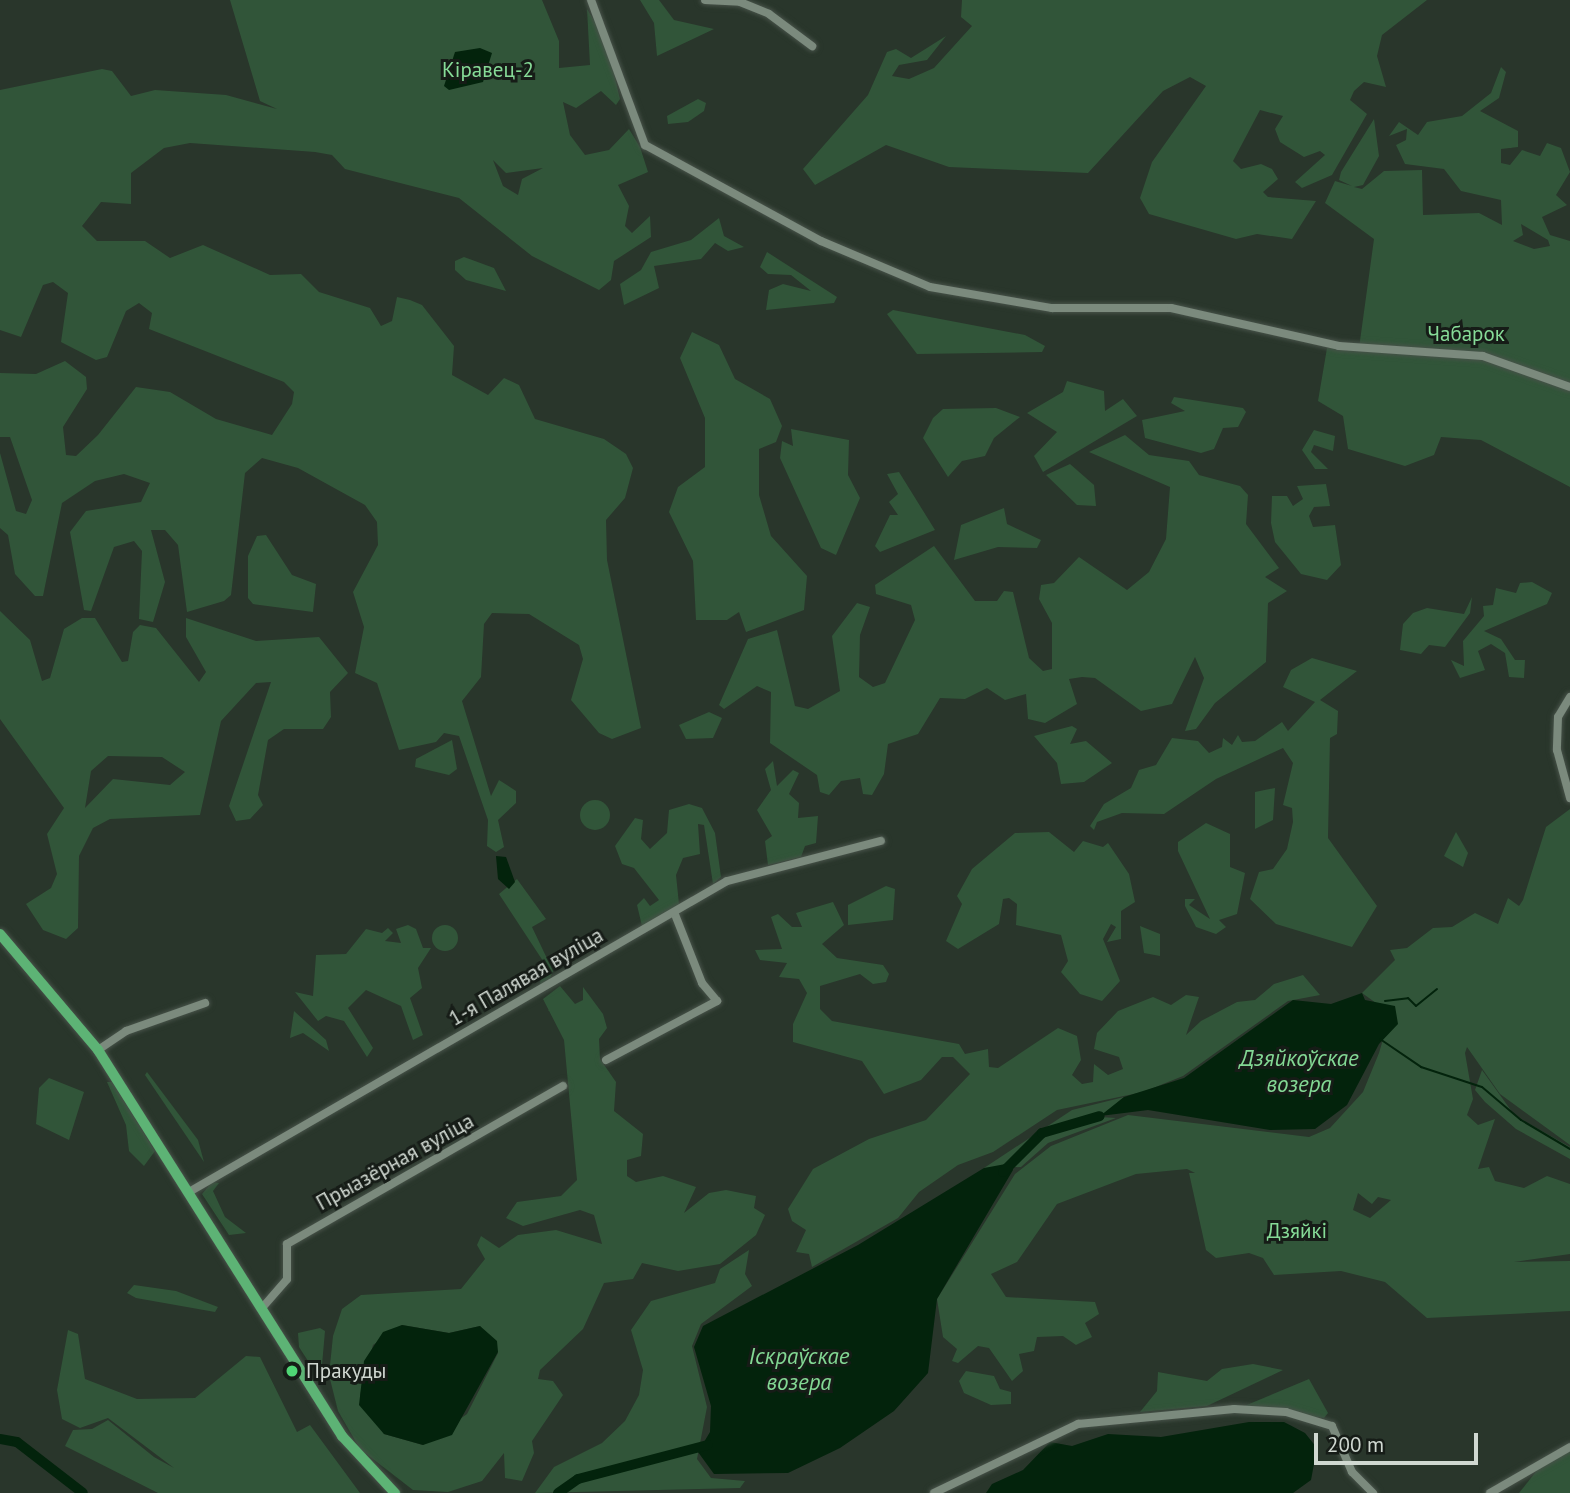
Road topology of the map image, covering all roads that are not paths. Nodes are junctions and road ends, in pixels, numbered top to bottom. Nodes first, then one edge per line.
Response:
1 (591, 0) edge
2 (705, 0) edge
3 (812, 47) dead end
4 (1570, 387) edge
5 (1570, 697) edge
6 (1570, 798) edge
7 (881, 841) dead end
8 (674, 912) junction
9 (0, 934) edge
10 (205, 1003) dead end
11 (98, 1050) junction
12 (606, 1060) dead end
13 (563, 1086) dead end
14 (189, 1192) junction
15 (262, 1308) junction
16 (1570, 1447) edge
17 (395, 1493) edge
18 (934, 1493) edge
19 (1373, 1493) edge
20 (1490, 1493) edge

1 - 4 street
2 - 3 street
5 - 6 street
7 - 8 street, 1-я Палявая вуліца
8 - 12 street
8 - 14 street, 1-я Палявая вуліца
9 - 11 main road
10 - 11 street
11 - 14 main road
13 - 15 street, Прыазёрная вуліца
14 - 15 main road
15 - 17 main road
16 - 20 street
18 - 19 street

